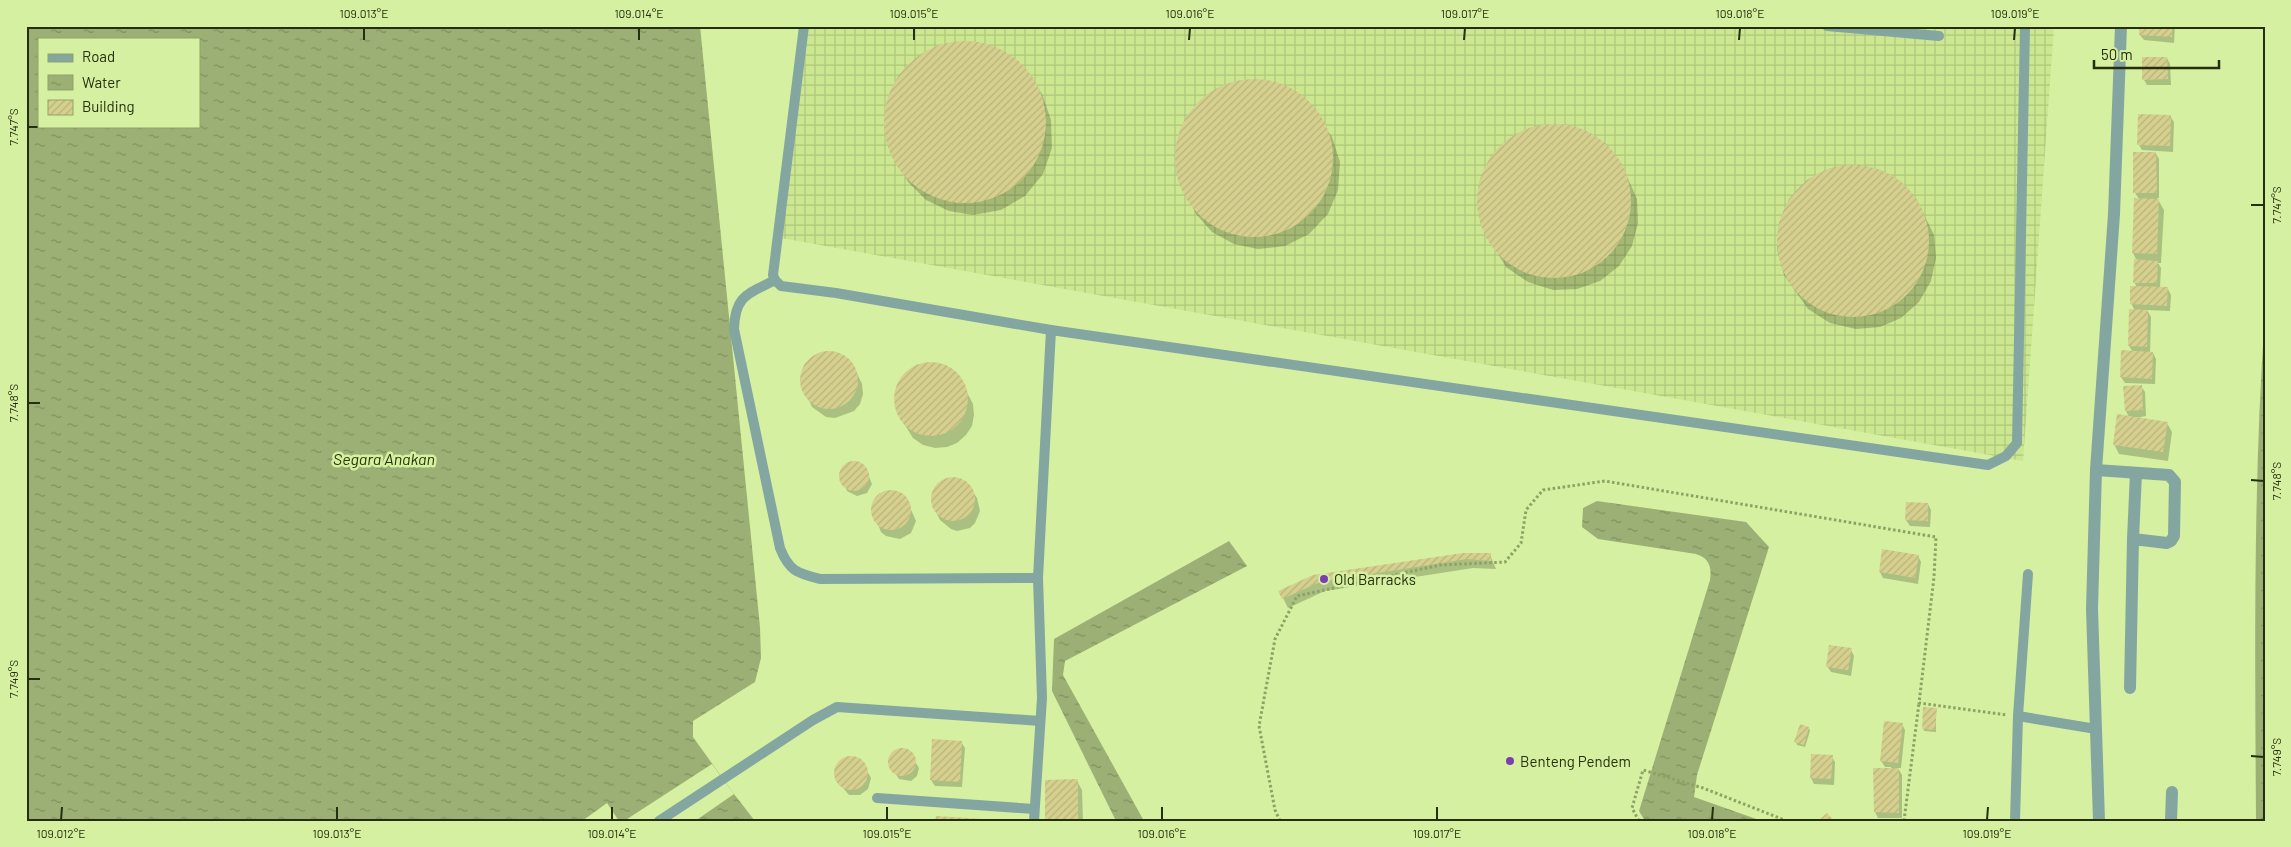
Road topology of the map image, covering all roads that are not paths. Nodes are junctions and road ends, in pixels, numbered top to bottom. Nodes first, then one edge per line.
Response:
1 (804, 26) edge
2 (1827, 26) edge
3 (2025, 26) edge
4 (2121, 26) edge
5 (1939, 36) dead end
6 (775, 280) junction
7 (1051, 330) junction
8 (2096, 470) junction
9 (2136, 473) junction
10 (2133, 539) junction
11 (2028, 574) dead end
12 (1038, 578) junction
13 (2130, 688) dead end
14 (2018, 716) junction
15 (1040, 721) junction
16 (2096, 729) junction
17 (2172, 792) dead end
18 (877, 798) dead end
19 (1034, 809) junction
20 (659, 821) edge
21 (1034, 821) edge
22 (2015, 821) edge
23 (2099, 821) edge
24 (2171, 821) edge

1 - 6 lane
2 - 5 lane
3 - 7 lane
4 - 8 street
6 - 7 lane
6 - 12 lane
7 - 12 lane
8 - 9 street
8 - 16 street
9 - 10 street
9 - 10 street
10 - 13 street
11 - 14 lane
12 - 15 lane
14 - 16 lane
14 - 22 lane
15 - 19 lane
15 - 20 lane
16 - 23 street
17 - 24 street
18 - 19 lane
19 - 21 lane

